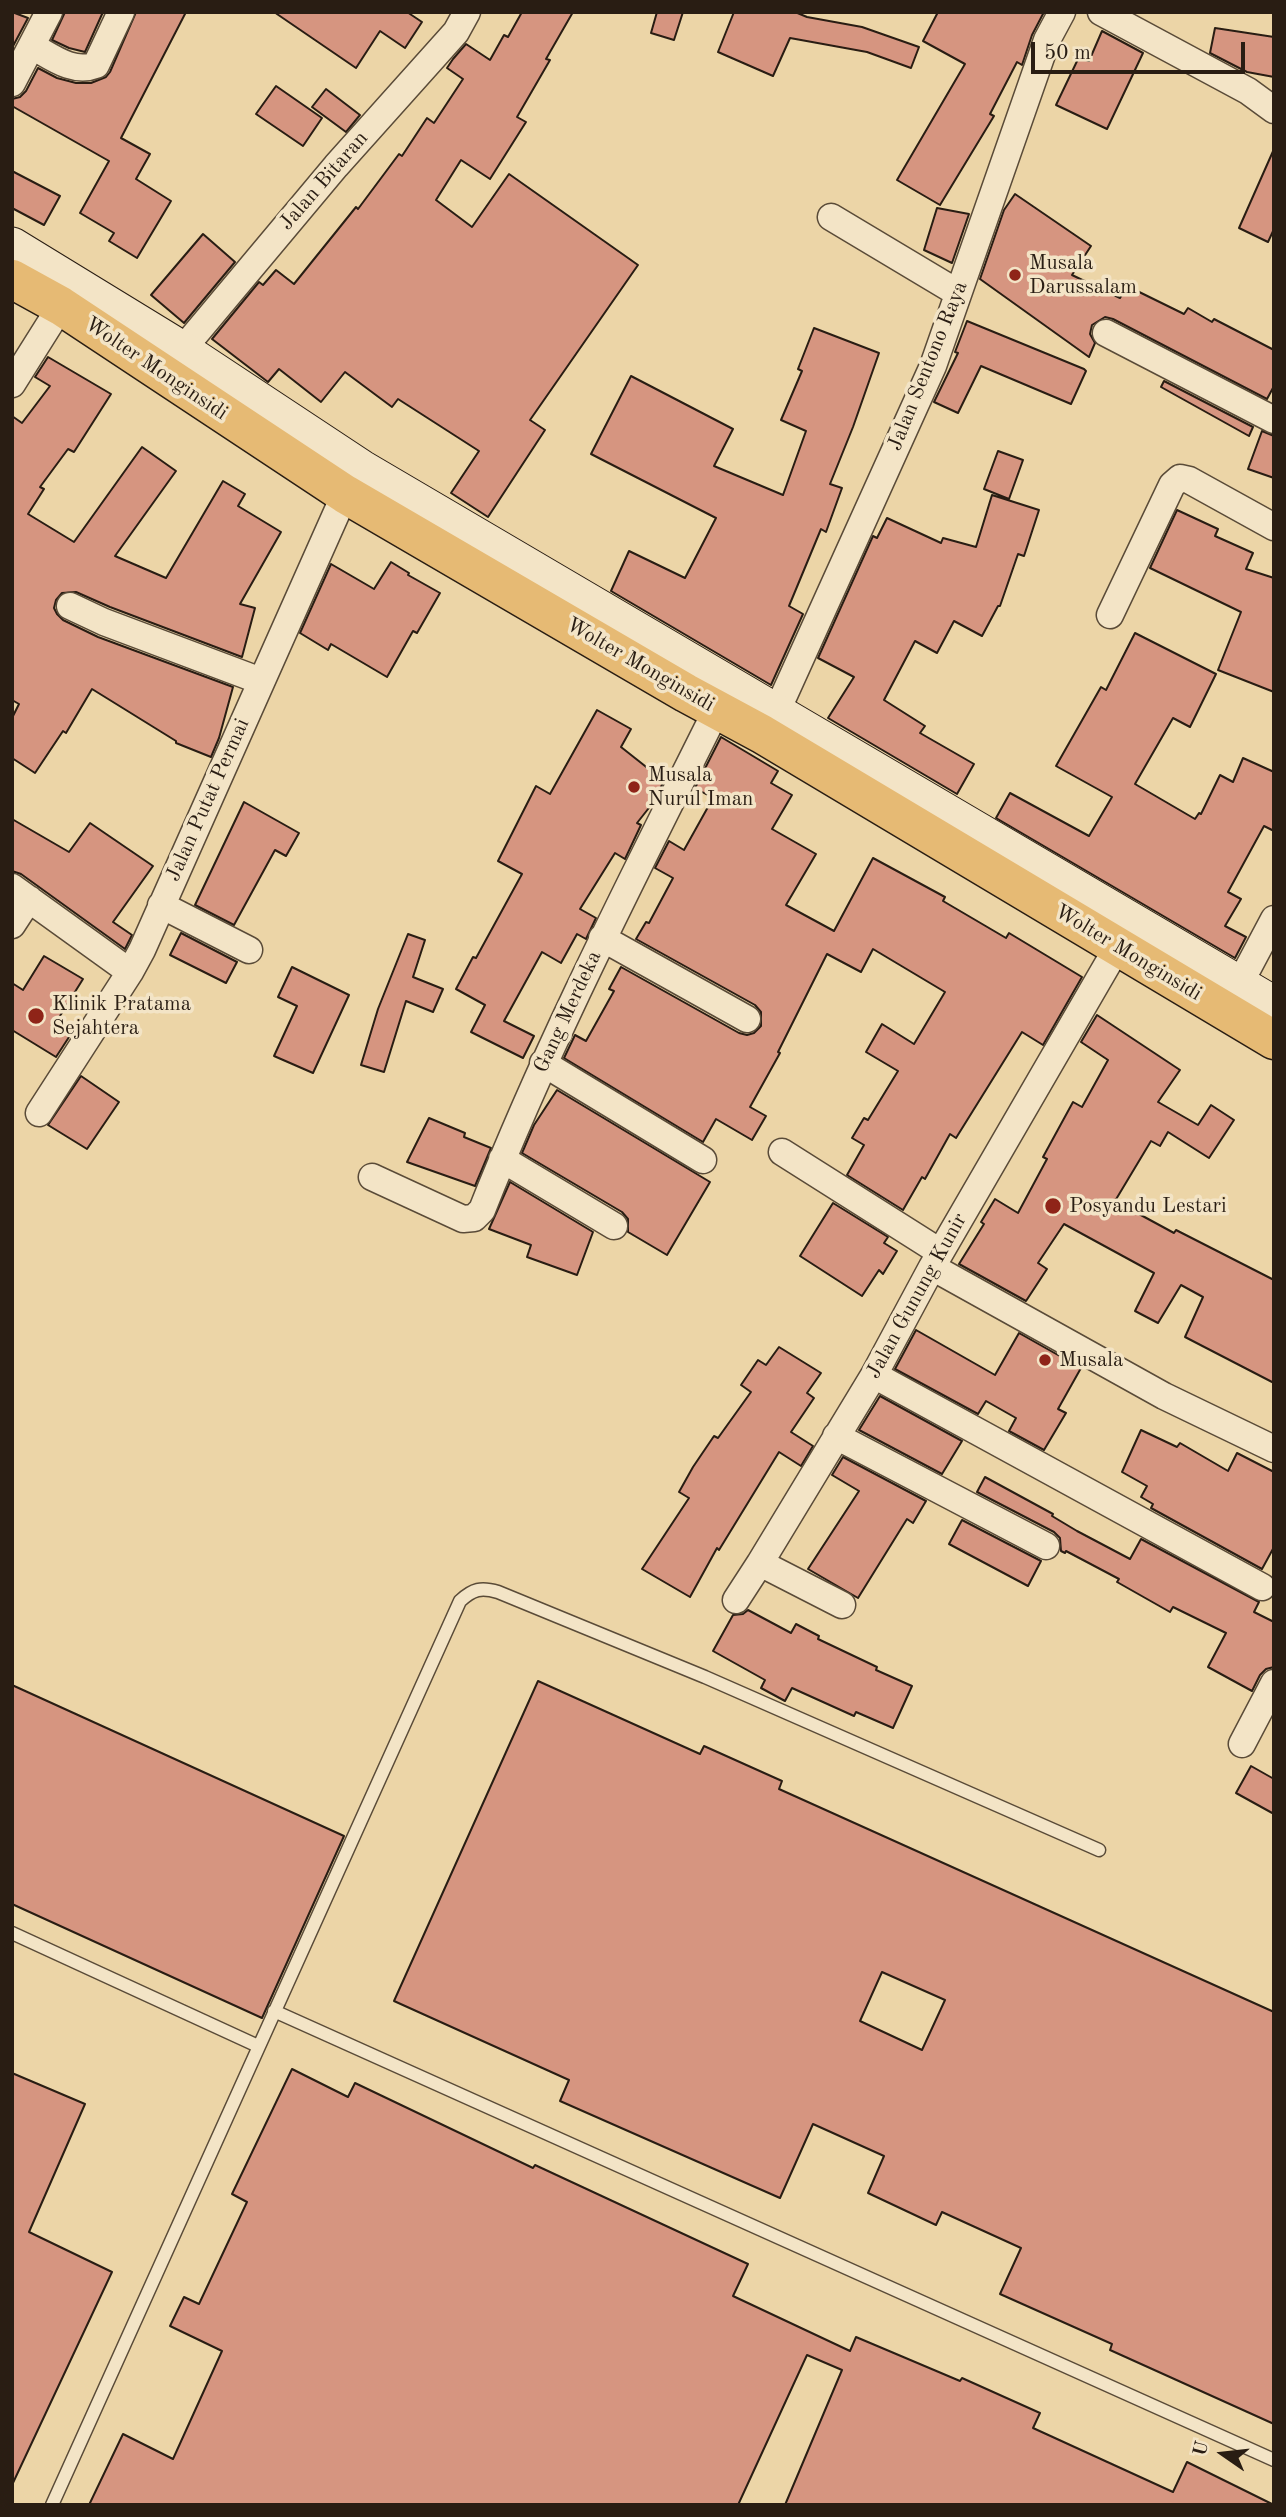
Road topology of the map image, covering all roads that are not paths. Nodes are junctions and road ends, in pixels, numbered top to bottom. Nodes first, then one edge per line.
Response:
1 (49, 12) edge
2 (121, 12) edge
3 (467, 12) edge
4 (1062, 12) edge
5 (1101, 12) edge
6 (32, 46) junction
7 (12, 83) edge
8 (1274, 110) edge
9 (831, 217) dead end
10 (12, 246) edge
11 (12, 279) edge
12 (958, 293) junction
13 (61, 306) junction
14 (1106, 333) dead end
15 (181, 350) junction
16 (12, 384) edge
17 (1274, 420) edge
18 (345, 494) junction
19 (1274, 527) edge
20 (70, 606) dead end
21 (1110, 615) dead end
22 (261, 681) junction
23 (701, 690) junction
24 (776, 713) junction
25 (21, 893) edge
26 (160, 905) junction
27 (1274, 919) edge
28 (12, 925) edge
29 (602, 938) junction
30 (1117, 947) junction
31 (249, 950) dead end
32 (130, 972) junction
33 (1239, 985) junction
34 (1274, 1005) edge
35 (747, 1019) dead end
36 (1274, 1040) edge
37 (543, 1063) junction
38 (39, 1113) dead end
39 (782, 1152) dead end
40 (502, 1159) junction
41 (703, 1160) dead end
42 (372, 1177) dead end
43 (614, 1226) dead end
44 (936, 1259) junction
45 (874, 1375) junction
46 (836, 1436) junction
47 (1274, 1449) edge
48 (1046, 1546) dead end
49 (760, 1563) junction
50 (1262, 1587) dead end
51 (736, 1600) dead end
52 (842, 1605) dead end
53 (1274, 1683) edge
54 (1242, 1744) dead end
55 (1099, 1850) dead end
56 (12, 1933) edge
57 (274, 2011) junction
58 (258, 2046) junction
59 (1274, 2460) edge
60 (52, 2505) edge

1 - 6 street
2 - 6 street
3 - 15 street, Jalan Bitaran
4 - 12 street, Jalan Sentono Raya
5 - 8 street
6 - 7 street
9 - 12 street
10 - 15 main road, Wolter Monginsidi
11 - 13 main road, Wolter Monginsidi
12 - 24 street, Jalan Sentono Raya
13 - 16 street
13 - 18 main road, Wolter Monginsidi
14 - 17 street
15 - 23 main road, Wolter Monginsidi
18 - 22 street, Jalan Putat Permai
18 - 23 main road, Wolter Monginsidi
19 - 21 street
20 - 22 street
22 - 26 street, Jalan Putat Permai
23 - 24 main road, Wolter Monginsidi
23 - 29 street, Gang Merdeka
23 - 30 main road, Wolter Monginsidi
24 - 33 main road, Wolter Monginsidi
25 - 28 street
25 - 32 street
26 - 31 street
26 - 32 street, Jalan Putat Permai
27 - 33 street
29 - 35 street
29 - 37 street, Gang Merdeka
30 - 36 main road, Wolter Monginsidi
30 - 44 street, Jalan Gunung Kunir
32 - 38 street, Jalan Putat Permai
33 - 34 main road, Wolter Monginsidi
37 - 40 street, Gang Merdeka
37 - 41 street
39 - 44 street
40 - 42 street, Gang Merdeka
40 - 43 street
44 - 45 street, Jalan Gunung Kunir
44 - 47 street
45 - 46 street, Jalan Gunung Kunir
45 - 50 street
46 - 48 street
46 - 49 street, Jalan Gunung Kunir
49 - 51 street, Jalan Gunung Kunir
49 - 52 street
53 - 54 street
55 - 57 lane
56 - 58 lane
57 - 58 lane
57 - 59 lane
58 - 60 lane

